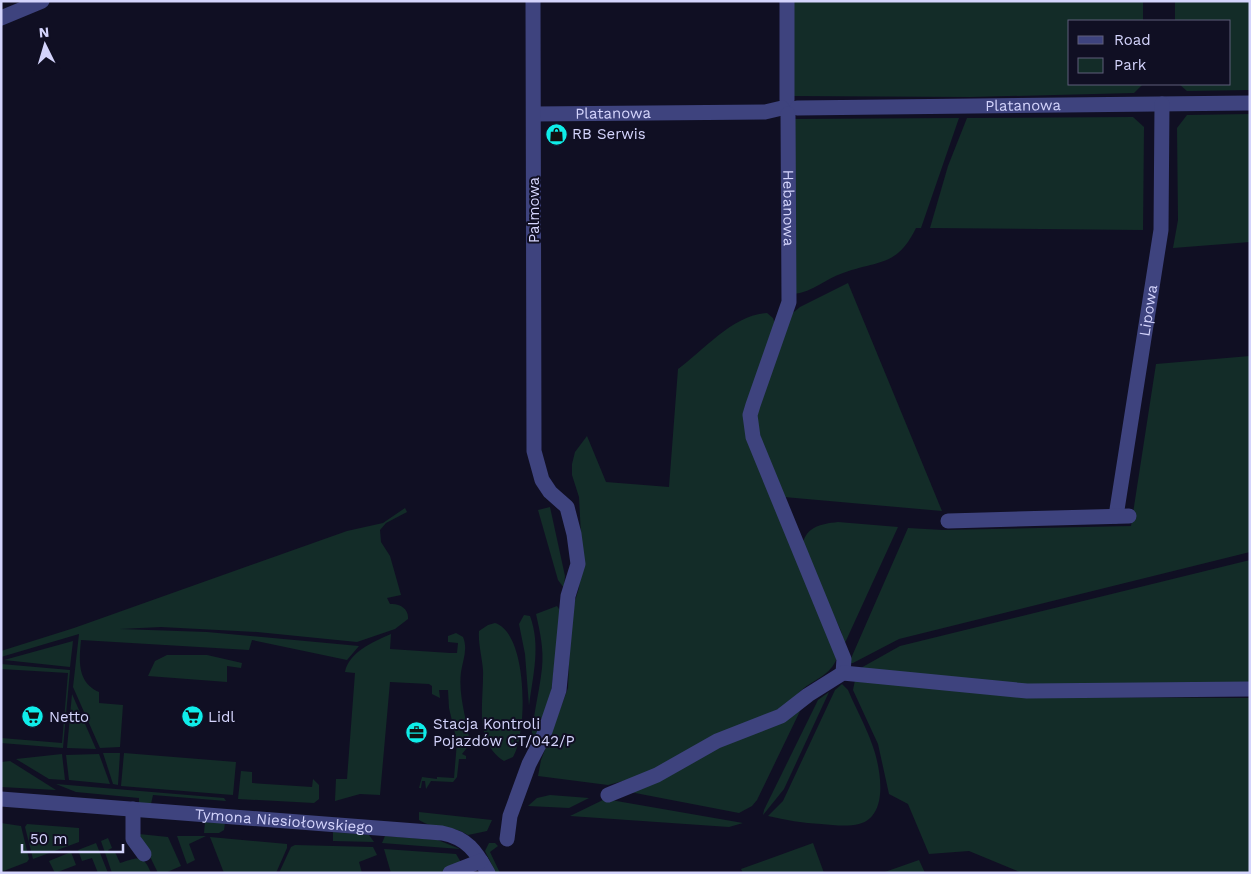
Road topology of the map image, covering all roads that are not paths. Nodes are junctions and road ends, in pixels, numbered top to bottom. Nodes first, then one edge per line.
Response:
1 (42, 1) edge
2 (533, 1) edge
3 (786, 1) edge
4 (1, 18) edge
5 (1250, 103) edge
6 (1162, 104) junction
7 (789, 107) junction
8 (534, 114) junction
9 (948, 521) dead end
10 (843, 673) junction
11 (1250, 689) edge
12 (608, 796) dead end
13 (1, 799) edge
14 (133, 809) junction
15 (508, 839) dead end
16 (144, 854) dead end
17 (484, 867) edge
18 (450, 873) edge

1 - 4 street
2 - 8 street, Palmowa
3 - 7 street, Hebanowa
5 - 6 street, Platanowa
6 - 7 street, Platanowa
6 - 9 street, Lipowa
7 - 8 street, Platanowa
7 - 10 street, Hebanowa
8 - 15 street, Palmowa
10 - 11 street
10 - 12 street
13 - 14 street, Tymona Niesiołowskiego
14 - 16 street
14 - 17 street, Tymona Niesiołowskiego
17 - 18 street

